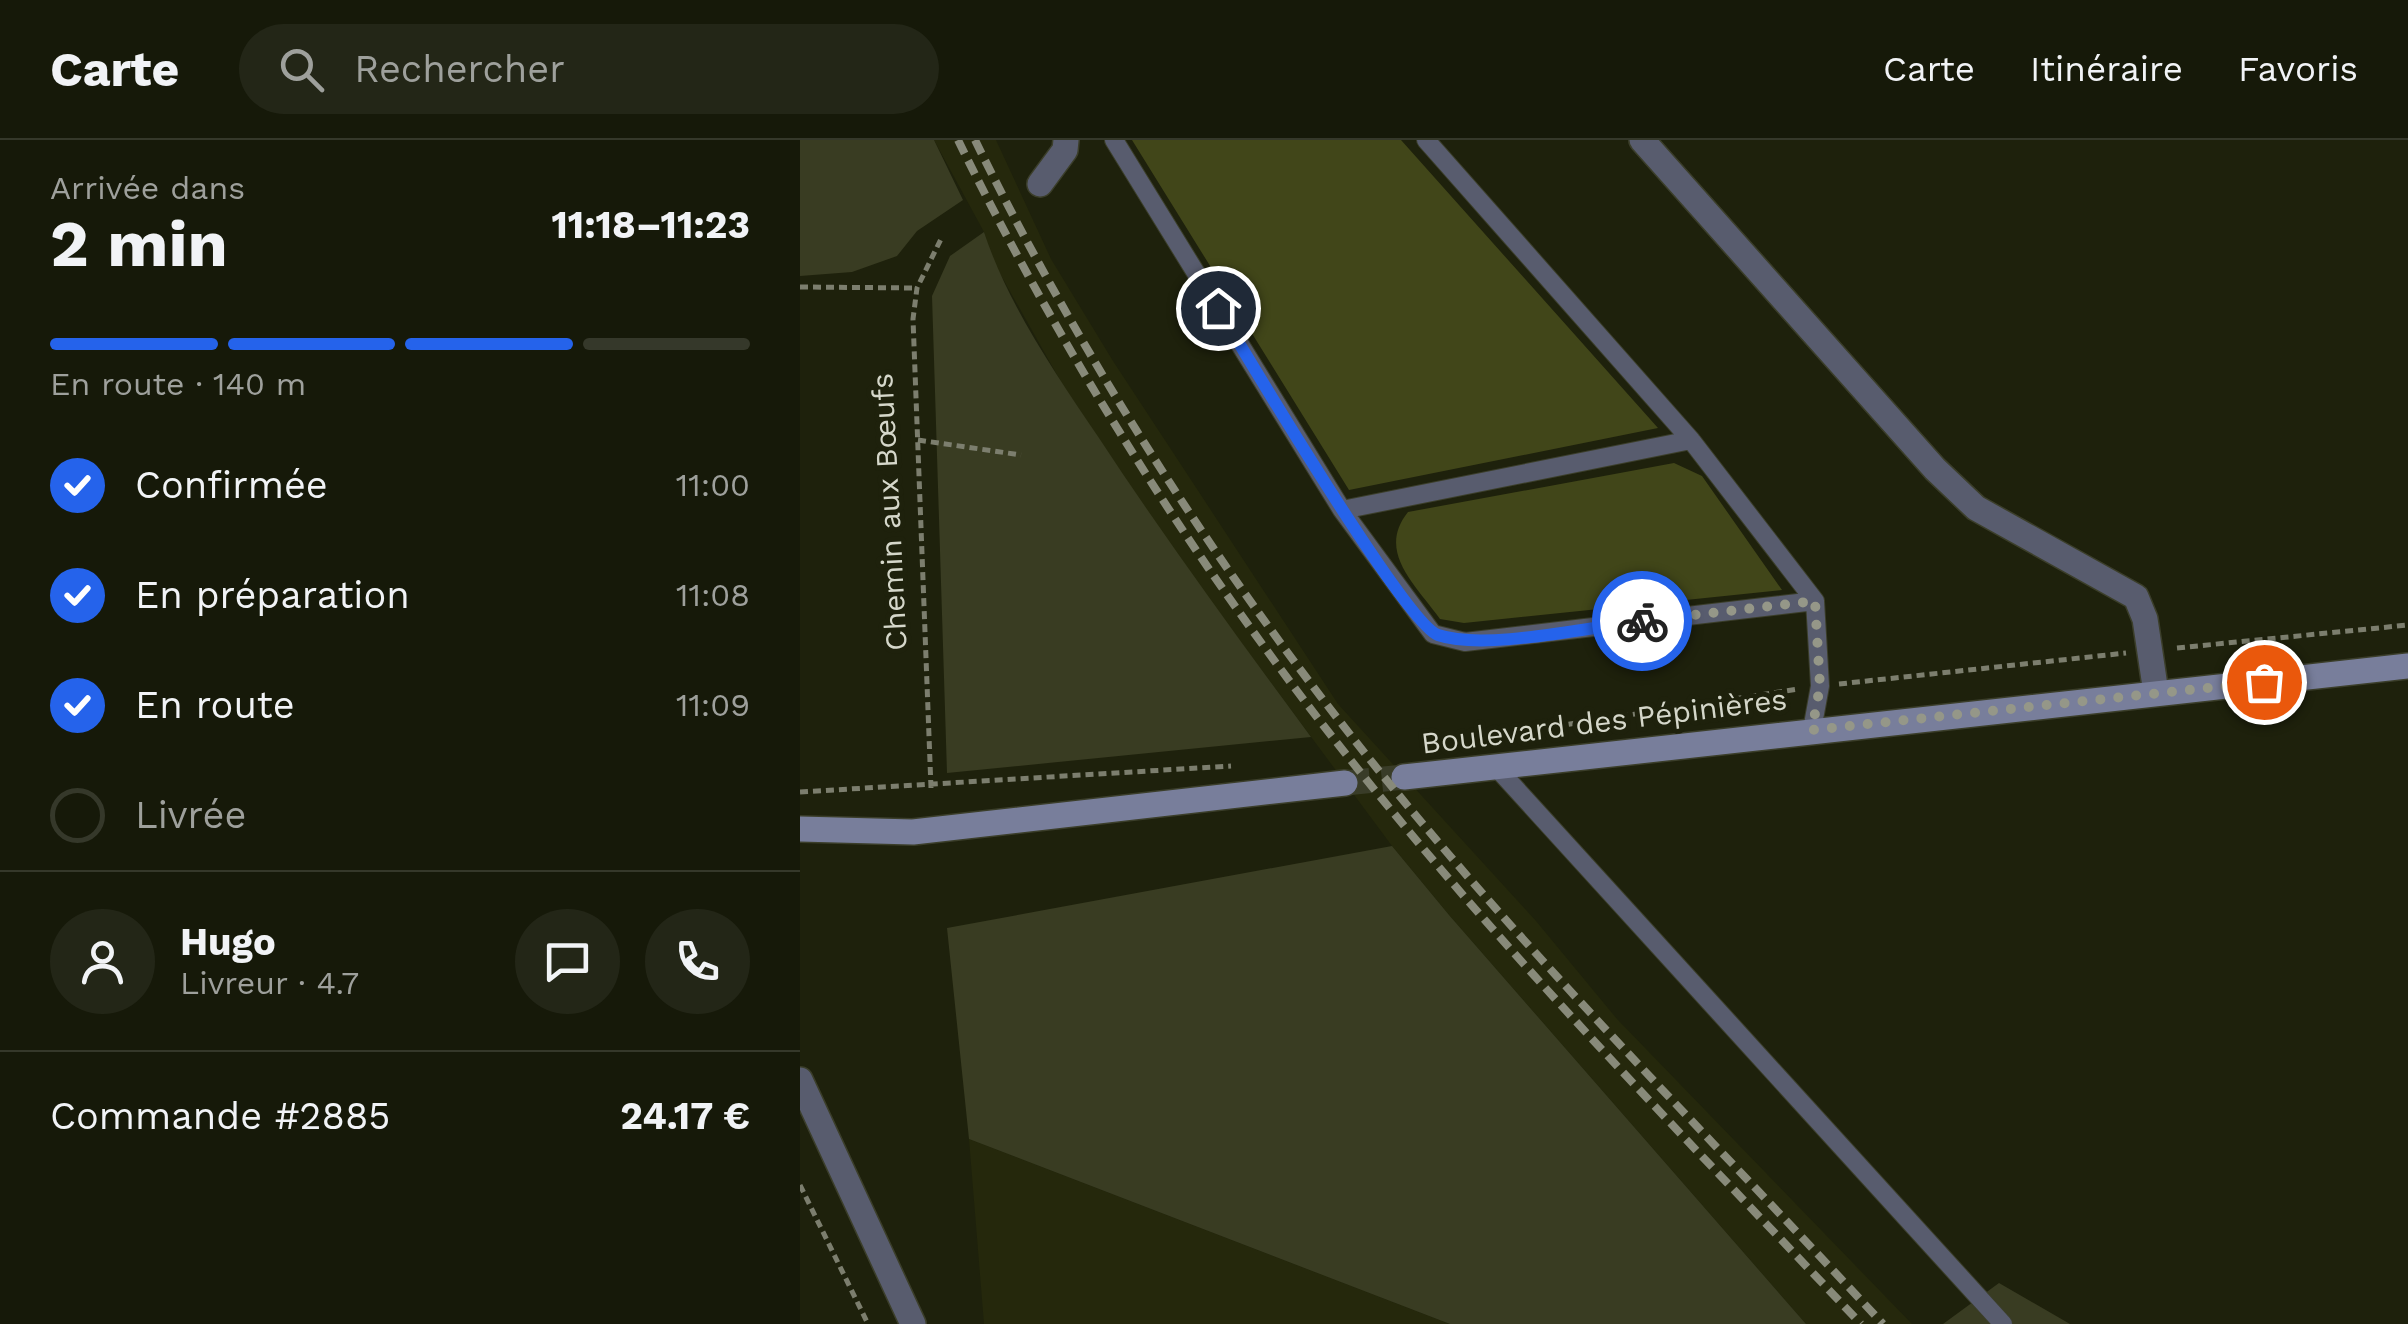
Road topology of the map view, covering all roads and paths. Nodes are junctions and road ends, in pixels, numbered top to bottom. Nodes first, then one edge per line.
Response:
1 (1066, 140) edge
2 (1114, 140) edge
3 (1426, 140) edge
4 (1642, 140) edge
5 (1040, 184) dead end
6 (940, 239) dead end
7 (800, 287) edge
8 (917, 288) junction
9 (918, 440) junction
10 (1691, 440) junction
11 (1022, 455) dead end
12 (1342, 510) junction
13 (1815, 601) junction
14 (2408, 624) edge
15 (2150, 650) junction
16 (2408, 666) edge
17 (1820, 686) junction
18 (2156, 693) junction
19 (1812, 730) junction
20 (1440, 744) dead end
21 (1248, 765) dead end
22 (1496, 766) junction
23 (1404, 777) tunnel mouth
24 (1345, 783) tunnel mouth
25 (931, 788) junction
26 (800, 792) edge
27 (807, 833) edge
28 (800, 1080) edge
29 (800, 1185) edge
30 (868, 1324) edge
31 (912, 1324) edge
32 (2003, 1324) edge

1 - 5 street
2 - 12 lane
3 - 10 lane
4 - 15 street
6 - 8 path, Chemin aux Bœufs
7 - 8 path
8 - 9 path, Chemin aux Bœufs
9 - 11 path
9 - 25 path, Chemin aux Bœufs
10 - 12 lane
10 - 13 lane
12 - 13 lane
13 - 17 lane
14 - 15 path
15 - 17 path
15 - 18 street
16 - 18 main road, Boulevard des Pépinières
17 - 19 lane
17 - 20 path
18 - 19 main road, Boulevard des Pépinières
19 - 22 main road, Boulevard des Pépinières
21 - 25 path
22 - 23 main road, Boulevard des Pépinières
22 - 32 lane
24 - 27 main road
25 - 26 path
28 - 31 street
29 - 30 path

